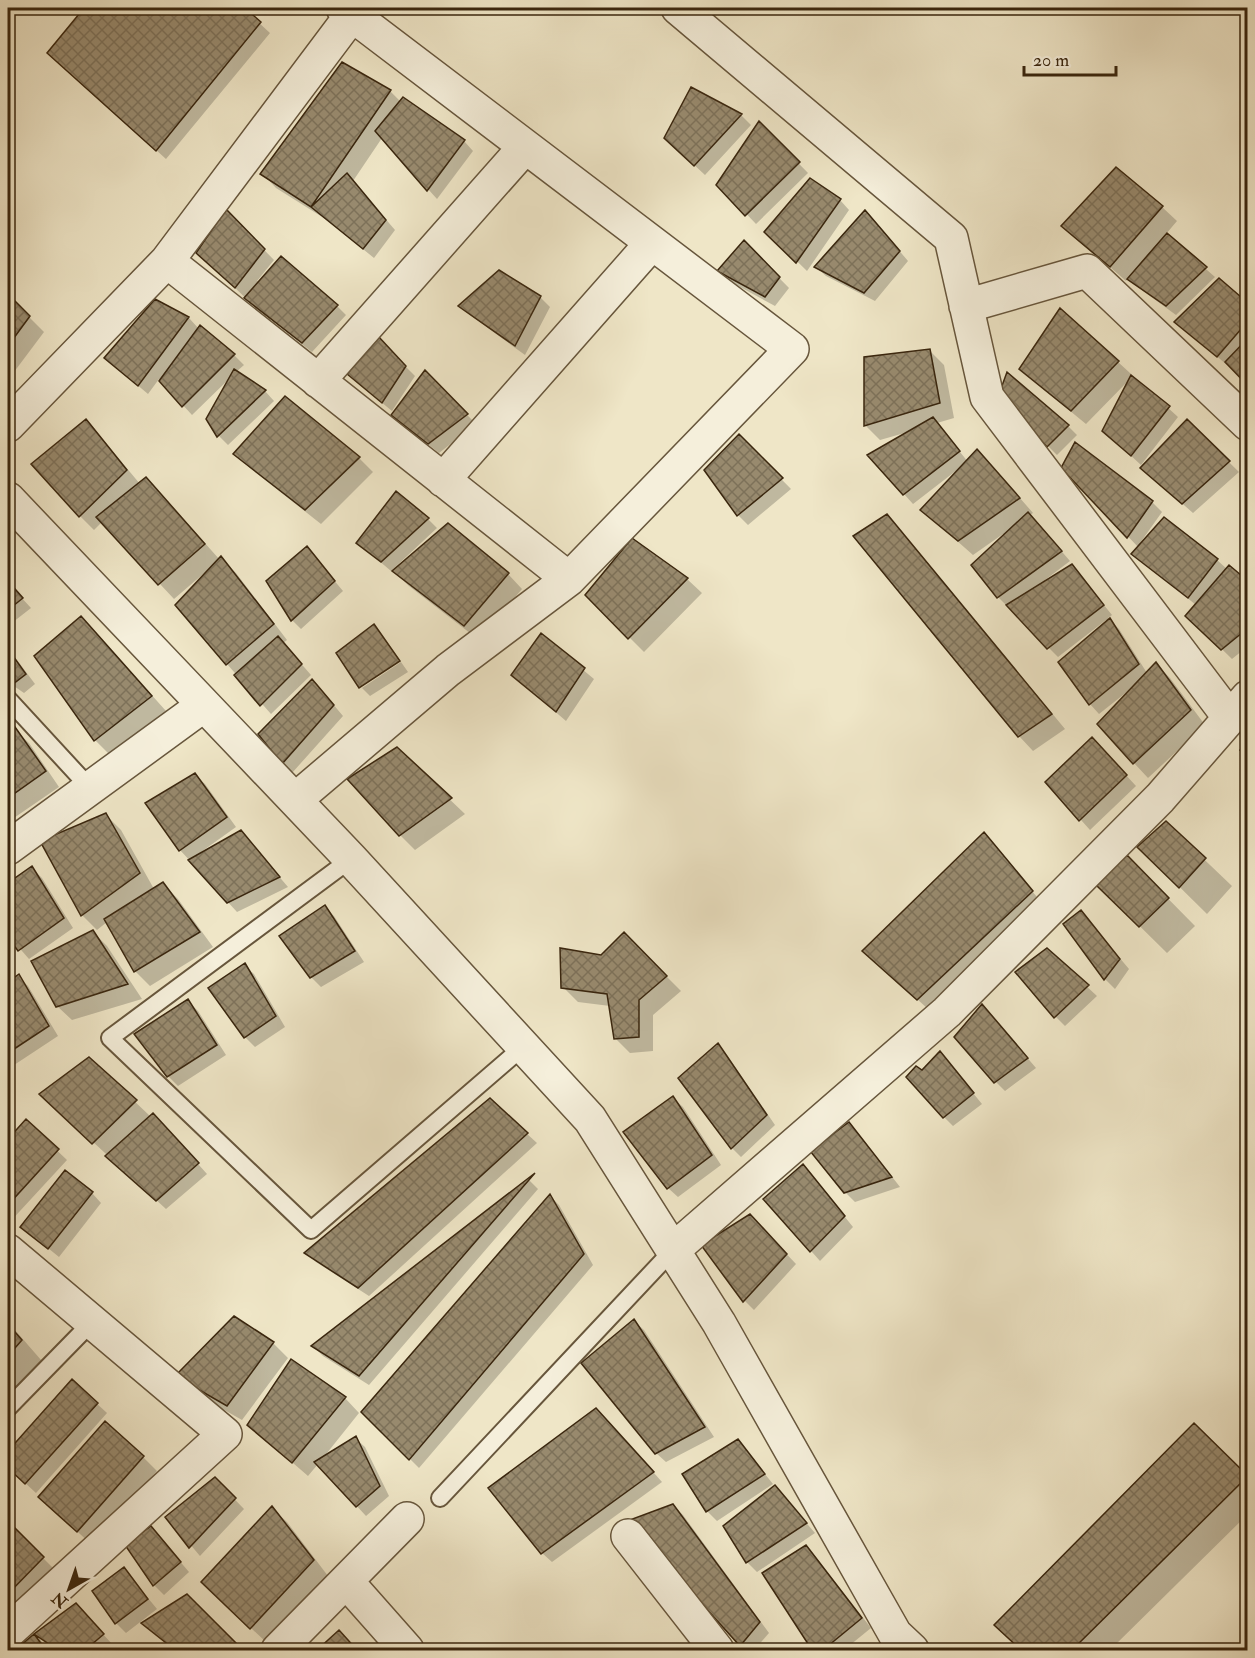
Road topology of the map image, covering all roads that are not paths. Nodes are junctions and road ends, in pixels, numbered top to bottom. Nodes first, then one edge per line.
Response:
1 (678, 8) edge
2 (350, 10) edge
3 (525, 147) junction
4 (652, 243) junction
5 (167, 261) junction
6 (966, 306) junction
7 (318, 381) junction
8 (1248, 424) edge
9 (8, 425) edge
10 (443, 480) junction
11 (8, 499) edge
12 (568, 579) junction
13 (8, 699) edge
14 (204, 705) junction
15 (1239, 707) edge
16 (90, 788) junction
17 (296, 800) junction
18 (8, 848) edge
19 (351, 858) junction
20 (524, 1046) junction
21 (673, 1250) junction
22 (8, 1251) edge
23 (92, 1322) junction
24 (8, 1408) edge
25 (440, 1498) dead end
26 (406, 1519) dead end
27 (628, 1536) dead end
28 (346, 1581) junction
29 (8, 1632) edge
30 (894, 1645) edge
31 (278, 1650) edge
32 (407, 1650) edge
33 (717, 1650) edge

1 - 6 street
2 - 3 street
2 - 5 street
3 - 4 street
3 - 7 street
4 - 10 street
4 - 12 street
5 - 7 street
5 - 9 street
6 - 8 street
6 - 15 street
7 - 10 street
10 - 12 street
11 - 14 street
12 - 17 street
13 - 16 lane
14 - 16 street
14 - 17 street
15 - 21 street
16 - 18 street
17 - 19 street
19 - 20 street
19 - 20 lane
20 - 21 street
21 - 25 lane
21 - 30 street
22 - 23 street
23 - 24 lane
23 - 29 street
26 - 28 street
27 - 33 street
28 - 31 street
28 - 32 street

